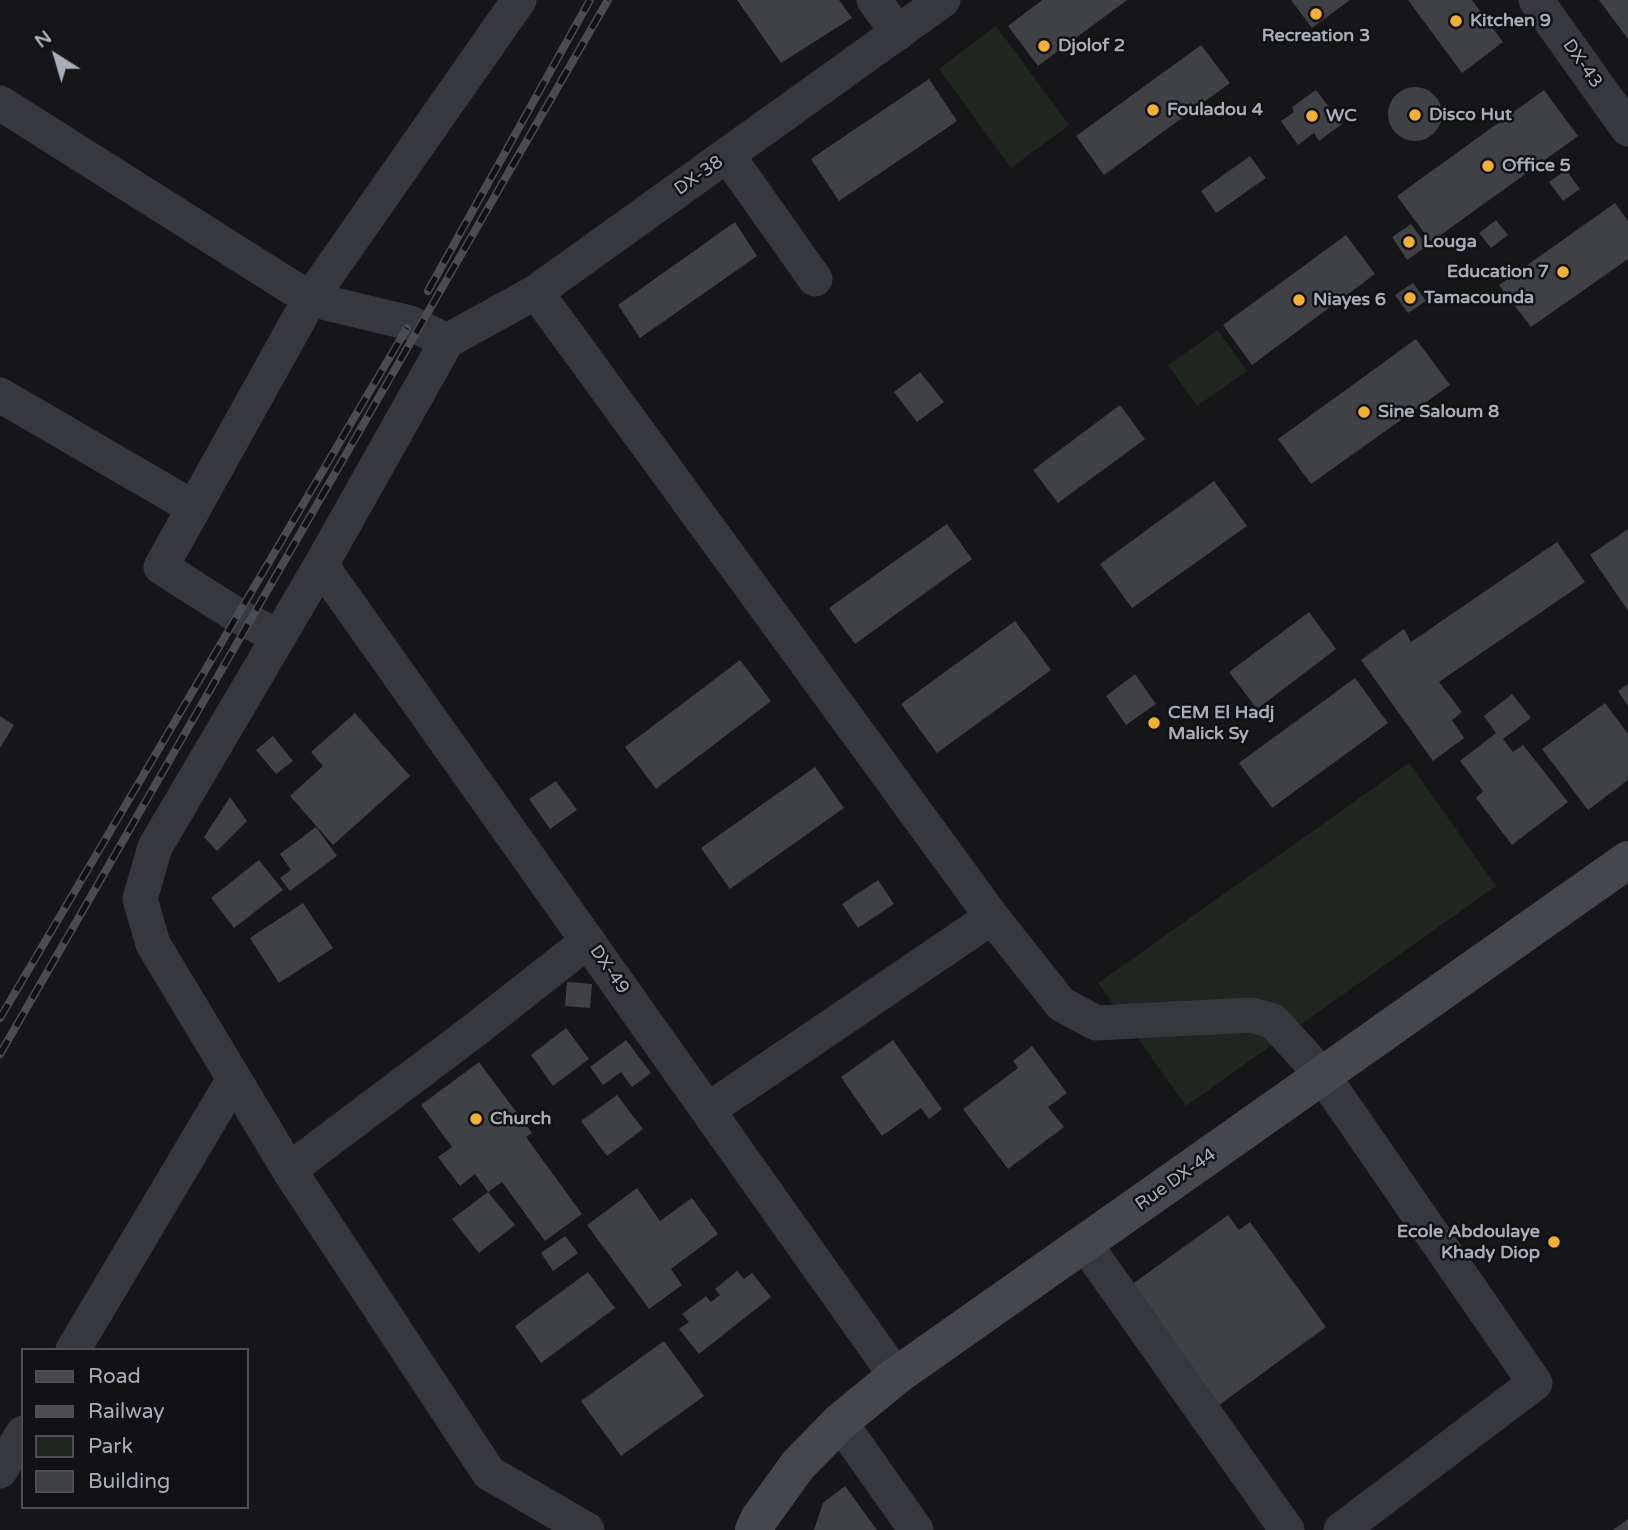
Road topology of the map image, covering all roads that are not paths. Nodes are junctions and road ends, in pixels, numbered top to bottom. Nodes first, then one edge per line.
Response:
1 (519, 0) edge
2 (874, 0) edge
3 (943, 0) edge
4 (1536, 0) edge
5 (898, 33) junction
6 (0, 103) edge
7 (1628, 129) edge
8 (728, 156) junction
9 (815, 279) dead end
10 (536, 292) junction
11 (310, 299) junction
12 (447, 341) junction
13 (0, 395) edge
14 (194, 509) junction
15 (321, 565) junction
16 (279, 637) junction
17 (1628, 860) edge
18 (992, 917) junction
19 (588, 941) junction
20 (1323, 1076) junction
21 (234, 1079) junction
22 (708, 1110) junction
23 (289, 1170) junction
24 (1085, 1244) junction
25 (74, 1348) edge
26 (897, 1376) junction
27 (840, 1422) junction
28 (21, 1436) edge
29 (0, 1471) edge
30 (587, 1530) edge
31 (754, 1530) edge
32 (916, 1530) edge
33 (1287, 1530) edge
34 (1341, 1530) edge

1 - 11 street
2 - 5 street
3 - 5 street, DX-38
4 - 7 street, DX-43
5 - 8 street, DX-38
6 - 11 street
8 - 9 street
8 - 10 street, DX-38
10 - 12 street, DX-38
10 - 18 street
11 - 12 street
11 - 14 street
12 - 15 street
13 - 14 street
14 - 16 street
15 - 16 street
15 - 19 street, DX-49
16 - 21 street
17 - 20 street, Rue DX-44
18 - 20 street
18 - 22 street
19 - 22 street, DX-49
19 - 23 street
20 - 24 street, Rue DX-44
20 - 34 street
21 - 23 street
21 - 25 street
22 - 26 street, DX-49
23 - 30 street
24 - 26 street, Rue DX-44
24 - 33 street
26 - 27 street, Rue DX-44
27 - 31 street, Rue DX-44
27 - 32 street
28 - 29 street

